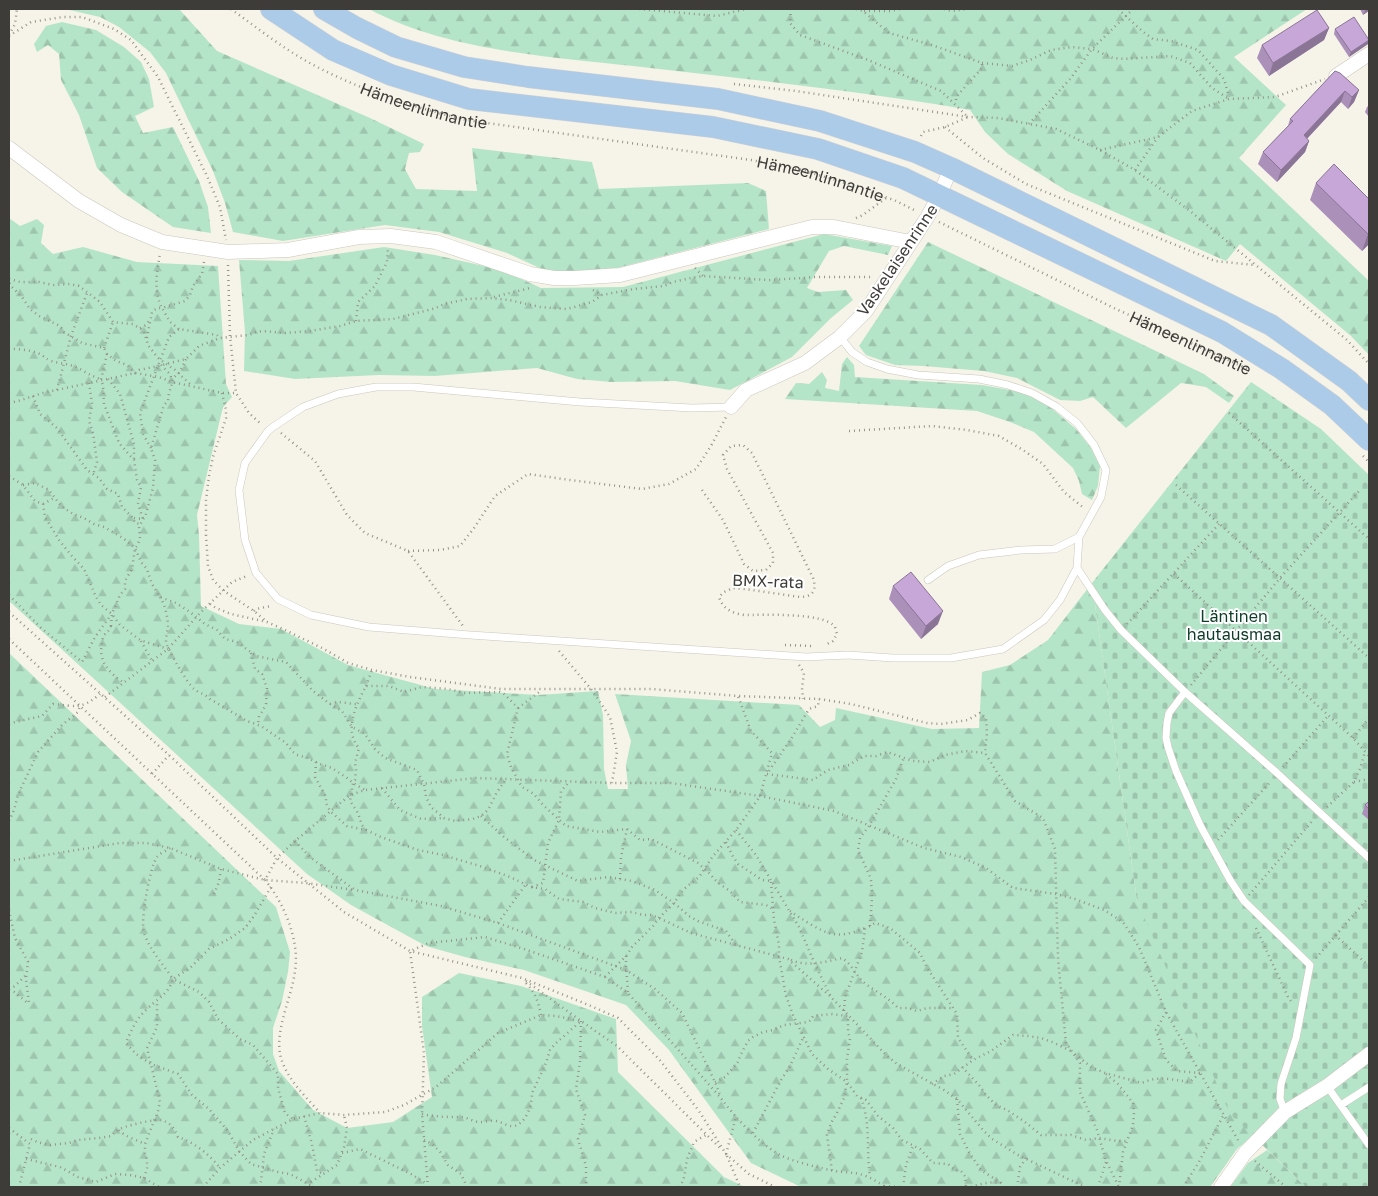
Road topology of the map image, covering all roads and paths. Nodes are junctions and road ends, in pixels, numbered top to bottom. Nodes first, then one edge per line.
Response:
1 (17, 9) edge
2 (231, 9) edge
3 (271, 9) edge
4 (324, 9) edge
5 (639, 9) edge
6 (746, 9) edge
7 (791, 9) edge
8 (856, 9) edge
9 (900, 9) edge
10 (944, 9) edge
11 (967, 9) edge
12 (1118, 9) edge
13 (1133, 9) edge
14 (863, 11) junction
15 (1125, 15) junction
16 (9, 35) edge
17 (1092, 49) junction
18 (1369, 54) edge
19 (982, 63) junction
20 (1336, 76) joint
21 (1229, 99) junction
22 (956, 104) junction
23 (1029, 124) dead end
24 (945, 126) junction
25 (1158, 137) junction
26 (920, 139) dead end
27 (9, 148) edge
28 (1100, 150) dead end
29 (951, 168) junction
30 (1135, 170) dead end
31 (939, 196) junction
32 (886, 198) junction
33 (928, 216) junction
34 (834, 227) junction
35 (391, 236) junction
36 (162, 242) junction
37 (911, 242) junction
38 (206, 250) junction
39 (228, 252) junction
40 (1255, 265) dead end
41 (888, 278) junction
42 (9, 279) edge
43 (530, 288) dead end
44 (87, 293) junction
45 (492, 298) junction
46 (162, 308) junction
47 (150, 320) junction
48 (356, 321) junction
49 (114, 322) junction
50 (140, 328) junction
51 (179, 328) junction
52 (71, 336) junction
53 (230, 336) junction
54 (840, 337) junction
55 (220, 338) junction
56 (147, 340) junction
57 (104, 348) junction
58 (9, 349) edge
59 (107, 354) junction
60 (186, 359) junction
61 (161, 360) junction
62 (64, 362) junction
63 (166, 363) junction
64 (159, 366) junction
65 (135, 373) junction
66 (178, 373) junction
67 (1256, 374) dead end
68 (154, 376) junction
69 (108, 379) junction
70 (101, 380) junction
71 (172, 382) junction
72 (89, 383) junction
73 (192, 386) junction
74 (56, 390) junction
75 (222, 393) junction
76 (236, 393) junction
77 (33, 396) junction
78 (1369, 400) edge
79 (9, 403) edge
80 (731, 407) junction
81 (1229, 414) dead end
82 (270, 429) junction
83 (849, 430) dead end
84 (151, 448) junction
85 (1366, 448) edge
86 (134, 460) junction
87 (1369, 462) edge
88 (93, 475) junction
89 (9, 476) edge
90 (23, 485) junction
91 (1176, 485) dead end
92 (702, 490) dead end
93 (1360, 490) dead end
94 (54, 498) junction
95 (43, 504) junction
96 (1339, 512) junction
97 (1091, 514) junction
98 (133, 518) junction
99 (143, 518) junction
100 (141, 524) junction
101 (1219, 524) junction
102 (1078, 537) junction
103 (1369, 539) edge
104 (135, 548) junction
105 (408, 551) junction
106 (1077, 568) junction
107 (256, 573) junction
108 (1174, 574) junction
109 (1280, 578) junction
110 (928, 580) dead end
111 (224, 592) junction
112 (9, 594) edge
113 (160, 597) junction
114 (285, 602) junction
115 (210, 604) junction
116 (254, 611) junction
117 (9, 612) edge
118 (112, 614) junction
119 (196, 617) junction
120 (267, 622) junction
121 (1121, 630) junction
122 (1236, 630) junction
123 (470, 635) junction
124 (9, 639) edge
125 (140, 640) junction
126 (549, 640) junction
127 (780, 644) dead end
128 (168, 649) junction
129 (251, 652) junction
130 (791, 656) junction
131 (1369, 658) edge
132 (152, 661) junction
133 (372, 670) junction
134 (123, 682) junction
135 (366, 686) junction
136 (544, 689) junction
137 (591, 689) junction
138 (1186, 692) junction
139 (100, 694) junction
140 (738, 696) junction
141 (105, 697) junction
142 (803, 699) junction
143 (819, 699) junction
144 (330, 704) junction
145 (357, 704) junction
146 (80, 706) junction
147 (518, 708) junction
148 (1369, 718) edge
149 (9, 724) edge
150 (258, 725) junction
151 (352, 727) junction
152 (1353, 738) junction
153 (1365, 752) junction
154 (985, 754) junction
155 (169, 756) junction
156 (1369, 756) edge
157 (904, 757) junction
158 (316, 762) junction
159 (152, 774) junction
160 (767, 774) junction
161 (507, 778) junction
162 (517, 778) junction
163 (1369, 779) edge
164 (570, 781) junction
165 (1354, 782) junction
166 (353, 783) junction
167 (612, 783) junction
168 (424, 784) junction
169 (382, 788) junction
170 (365, 790) junction
171 (350, 795) junction
172 (760, 796) junction
173 (330, 811) junction
174 (1320, 813) junction
175 (481, 816) junction
176 (444, 818) junction
177 (558, 820) junction
178 (9, 821) edge
179 (869, 826) junction
180 (627, 829) junction
181 (366, 830) junction
182 (736, 830) junction
183 (295, 841) junction
184 (726, 842) junction
185 (170, 848) junction
186 (277, 858) junction
187 (1369, 858) edge
188 (9, 861) edge
189 (545, 865) junction
190 (221, 869) junction
191 (705, 869) junction
192 (620, 879) junction
193 (265, 880) junction
194 (771, 881) junction
195 (306, 882) junction
196 (526, 884) junction
197 (271, 887) junction
198 (531, 887) junction
199 (355, 890) junction
200 (214, 894) dead end
201 (1056, 894) junction
202 (1369, 897) edge
203 (1244, 901) junction
204 (674, 902) junction
205 (773, 909) junction
206 (9, 910) edge
207 (788, 910) junction
208 (659, 918) junction
209 (498, 923) junction
210 (870, 926) junction
211 (1256, 927) dead end
212 (1335, 935) junction
213 (736, 945) junction
214 (410, 951) junction
215 (627, 955) junction
216 (778, 957) junction
217 (788, 959) junction
218 (814, 962) junction
219 (1310, 965) junction
220 (616, 966) junction
221 (1369, 966) edge
222 (626, 970) junction
223 (854, 970) junction
224 (27, 974) junction
225 (605, 977) junction
226 (522, 978) junction
227 (172, 979) junction
228 (9, 990) edge
229 (628, 993) junction
230 (831, 997) junction
231 (156, 1001) junction
232 (952, 1008) junction
233 (844, 1011) junction
234 (1166, 1012) junction
235 (1301, 1014) junction
236 (541, 1015) junction
237 (848, 1016) junction
238 (581, 1021) junction
239 (797, 1023) junction
240 (804, 1036) junction
241 (1072, 1051) junction
242 (1369, 1054) edge
243 (972, 1060) junction
244 (151, 1064) junction
245 (962, 1067) junction
246 (1104, 1072) junction
247 (1200, 1073) junction
248 (715, 1082) junction
249 (847, 1082) junction
250 (932, 1084) junction
251 (1327, 1086) junction
252 (1369, 1087) edge
253 (422, 1095) junction
254 (720, 1097) junction
255 (861, 1098) junction
256 (957, 1099) junction
257 (1341, 1105) junction
258 (1285, 1112) junction
259 (320, 1113) junction
260 (422, 1114) junction
261 (1224, 1114) junction
262 (344, 1115) junction
263 (304, 1116) junction
264 (737, 1116) junction
265 (293, 1119) junction
266 (154, 1120) junction
267 (9, 1128) edge
268 (275, 1128) junction
269 (119, 1130) junction
270 (753, 1134) junction
271 (706, 1135) junction
272 (1099, 1138) junction
273 (31, 1139) dead end
274 (424, 1140) junction
275 (1127, 1141) junction
276 (145, 1144) junction
277 (1369, 1144) edge
278 (914, 1146) junction
279 (239, 1151) junction
280 (1245, 1153) junction
281 (342, 1154) junction
282 (726, 1154) junction
283 (1026, 1158) junction
284 (26, 1159) junction
285 (1106, 1161) junction
286 (263, 1167) junction
287 (220, 1168) junction
288 (832, 1171) junction
289 (324, 1174) junction
290 (870, 1177) junction
291 (144, 1178) junction
292 (261, 1181) junction
293 (1001, 1183) junction
294 (428, 1186) edge
295 (19, 1187) edge
296 (159, 1187) edge
297 (203, 1187) edge
298 (259, 1187) edge
299 (264, 1187) edge
300 (312, 1187) edge
301 (467, 1187) edge
302 (586, 1187) edge
303 (679, 1187) edge
304 (740, 1187) edge
305 (775, 1187) edge
306 (884, 1187) edge
307 (901, 1187) edge
308 (966, 1187) edge
309 (971, 1187) edge
310 (1004, 1187) edge
311 (1017, 1187) edge
312 (1085, 1187) edge
313 (1098, 1187) edge
314 (1119, 1187) edge
315 (1183, 1187) edge
316 (1222, 1187) edge
317 (1286, 1187) edge

1 - 16 path
2 - 32 path, Hämeenlinnantie
3 - 31 main road, Hämeenlinnantie
4 - 29 main road
5 - 6 path
7 - 22 path
8 - 14 path
9 - 14 path
10 - 11 path
12 - 15 path
13 - 15 path
14 - 19 path
15 - 17 path
15 - 21 path
16 - 39 path
17 - 19 path
17 - 21 path
17 - 23 path
18 - 20 street
19 - 22 path
20 - 21 path
21 - 25 path
22 - 24 path
24 - 26 path
24 - 40 path
25 - 28 path
25 - 30 path
27 - 36 street
29 - 31 street, Vaskelaisenrinne
29 - 78 main road
31 - 33 street, Vaskelaisenrinne
31 - 85 main road, Hämeenlinnantie
32 - 33 path, Hämeenlinnantie
32 - 34 path
33 - 37 street, Vaskelaisenrinne
33 - 67 path, Hämeenlinnantie
34 - 35 street
34 - 37 street
35 - 39 street
35 - 48 path
36 - 38 street
36 - 46 path
37 - 41 street, Vaskelaisenrinne
38 - 39 street
38 - 46 path
39 - 53 path
41 - 45 path
41 - 54 street, Vaskelaisenrinne
42 - 44 path
42 - 52 path
43 - 45 path
44 - 49 path
44 - 52 path
45 - 48 path
46 - 47 path
46 - 51 path
47 - 50 path
47 - 56 path
48 - 53 path
49 - 50 path
49 - 57 path
50 - 56 path
51 - 55 path
51 - 61 path
52 - 57 path
52 - 62 path
53 - 55 path
53 - 76 path
54 - 80 street, Vaskelaisenrinne
54 - 97 lane
55 - 60 path
56 - 61 path
57 - 59 path
58 - 62 path
59 - 65 path
59 - 70 path
60 - 63 path
60 - 66 path
61 - 63 path
61 - 64 path
62 - 70 path
62 - 74 path
63 - 64 path
63 - 66 path
64 - 65 path
64 - 68 path
64 - 71 path
65 - 68 path
65 - 69 path
66 - 71 path
66 - 73 path
68 - 71 path
68 - 84 path
69 - 70 path
69 - 86 path
70 - 72 path
70 - 86 path
71 - 73 path
71 - 84 path
72 - 74 path
72 - 88 path
73 - 75 path
74 - 77 path
75 - 76 path
75 - 111 path
76 - 82 path
77 - 79 path
77 - 88 path
80 - 82 lane
80 - 105 path
81 - 96 path
82 - 105 path
82 - 107 lane
83 - 97 path
84 - 99 path
85 - 87 path
86 - 99 path
88 - 98 path
89 - 90 path
90 - 94 path
90 - 95 path
91 - 101 path
92 - 127 path, BMX-rata
93 - 96 path
94 - 95 path
94 - 104 path
95 - 118 path
96 - 103 path
96 - 109 path
97 - 102 lane
98 - 99 path
98 - 100 path
99 - 100 path
100 - 104 path
101 - 108 path
101 - 109 path
102 - 106 lane
102 - 110 lane
104 - 113 path
104 - 118 path
105 - 123 path
106 - 121 lane
106 - 130 lane
107 - 111 path
107 - 114 lane
108 - 121 path
108 - 122 path
109 - 122 path
109 - 131 path
111 - 115 path
111 - 116 path
112 - 118 path
113 - 119 path
113 - 128 path
114 - 116 path
114 - 123 lane
115 - 119 path
115 - 120 path
116 - 120 path
117 - 139 path
118 - 125 path
118 - 134 path
119 - 128 path
119 - 129 path
120 - 133 path
121 - 138 lane
122 - 138 path
122 - 152 path
123 - 126 lane
124 - 146 path
125 - 128 path
125 - 132 path
126 - 130 lane
126 - 137 path
128 - 132 path
128 - 150 path
129 - 144 path
129 - 150 path
130 - 142 path
132 - 134 path
133 - 135 path
133 - 136 path
134 - 141 path
135 - 145 path
135 - 147 path
136 - 137 path
136 - 147 path
137 - 140 path
137 - 167 path
138 - 174 lane
138 - 203 lane
139 - 141 path
139 - 146 path
140 - 142 path
140 - 160 path
141 - 155 path
142 - 143 path
143 - 154 path
143 - 160 path
144 - 145 path
144 - 151 path
145 - 151 path
146 - 149 path
146 - 159 path
146 - 178 path
147 - 162 path
148 - 152 path
150 - 158 path
151 - 166 path
151 - 168 path
152 - 153 path
153 - 156 path
153 - 165 path
154 - 157 path
154 - 201 path
155 - 159 path
155 - 186 path
157 - 160 path
157 - 179 path
158 - 166 path
158 - 173 path
159 - 193 path
160 - 172 path
161 - 162 path
161 - 168 path
161 - 175 path
162 - 164 path
162 - 177 path
163 - 165 path
164 - 167 path
164 - 177 path
165 - 174 path
166 - 170 path
166 - 171 path
167 - 172 path
168 - 169 path
168 - 176 path
169 - 170 path
169 - 176 path
170 - 171 path
171 - 173 path
171 - 181 path
172 - 179 path
172 - 182 path
173 - 181 path
173 - 183 path
174 - 187 lane
174 - 203 path
175 - 176 path
175 - 189 path
177 - 180 path
177 - 189 path
179 - 201 path
179 - 210 path
180 - 191 path
180 - 192 path
181 - 196 path
182 - 184 path
182 - 194 path
183 - 186 path
183 - 199 path
184 - 191 path
184 - 194 path
185 - 188 path
185 - 190 path
185 - 227 path
186 - 193 path
186 - 195 path
189 - 192 path
189 - 198 path
190 - 193 path
190 - 200 path
191 - 204 path
191 - 205 path
192 - 204 path
193 - 195 path
193 - 197 path
194 - 205 path
194 - 207 path
195 - 199 path
195 - 214 path
196 - 198 path
196 - 209 path
197 - 227 path
197 - 259 path
198 - 208 path
199 - 209 path
201 - 234 path
201 - 241 path
202 - 212 path
203 - 219 lane
204 - 208 path
204 - 213 path
205 - 216 path
206 - 224 path
207 - 210 path
207 - 218 path
208 - 213 path
208 - 215 path
209 - 220 path
210 - 223 path
210 - 232 path
211 - 235 path
212 - 219 path
212 - 221 path
213 - 216 path
214 - 225 path
214 - 226 path
214 - 253 path
215 - 220 path
215 - 222 path
216 - 217 path
216 - 239 path
217 - 218 path
217 - 230 path
218 - 223 path
218 - 230 path
219 - 235 lane
220 - 222 path
220 - 225 path
222 - 229 path
222 - 248 path
223 - 232 path
223 - 233 path
224 - 228 path
224 - 228 path
225 - 229 path
226 - 236 path
226 - 238 path
226 - 282 path
227 - 231 path
227 - 265 path
229 - 254 path
230 - 233 path
231 - 244 path
231 - 244 path
232 - 243 path
233 - 237 path
234 - 247 path
234 - 247 path
235 - 258 lane
236 - 238 path
236 - 253 path
237 - 239 path
237 - 249 path
237 - 250 path
238 - 260 path
238 - 271 path
238 - 302 path
239 - 240 path
239 - 248 path
240 - 249 path
240 - 270 path
241 - 243 path
241 - 246 path
241 - 272 path
242 - 251 street
243 - 245 path
244 - 266 path
244 - 279 path
245 - 250 path
245 - 272 path
246 - 247 path
246 - 275 path
247 - 261 path
248 - 254 path
249 - 255 path
249 - 288 path
250 - 256 path
251 - 257 lane
251 - 258 street
252 - 257 lane
253 - 260 path
253 - 262 path
254 - 264 path
255 - 278 path
255 - 290 path
256 - 283 path
256 - 293 path
257 - 277 lane
258 - 280 street
259 - 262 path
259 - 263 path
260 - 274 path
261 - 280 path
261 - 315 path
262 - 281 path
263 - 265 path
263 - 289 path
264 - 270 path
264 - 282 path
265 - 268 path
266 - 269 path
266 - 276 path
266 - 287 path
267 - 284 path
268 - 279 path
268 - 286 path
269 - 273 path
269 - 276 path
270 - 288 path
271 - 282 path
271 - 303 path
272 - 275 path
272 - 285 path
274 - 294 path
274 - 301 path
275 - 314 path
276 - 291 path
278 - 307 path
278 - 308 path
279 - 286 path
279 - 287 path
280 - 316 street
280 - 317 path
281 - 289 path
281 - 294 path
282 - 304 path
282 - 305 path
283 - 311 path
283 - 312 path
284 - 291 path
284 - 295 path
285 - 313 path
285 - 314 path
286 - 292 path
286 - 300 path
287 - 297 path
288 - 290 path
289 - 300 path
290 - 306 path
291 - 296 path
292 - 298 path
292 - 299 path
293 - 309 path
293 - 310 path
306 - 307 path

